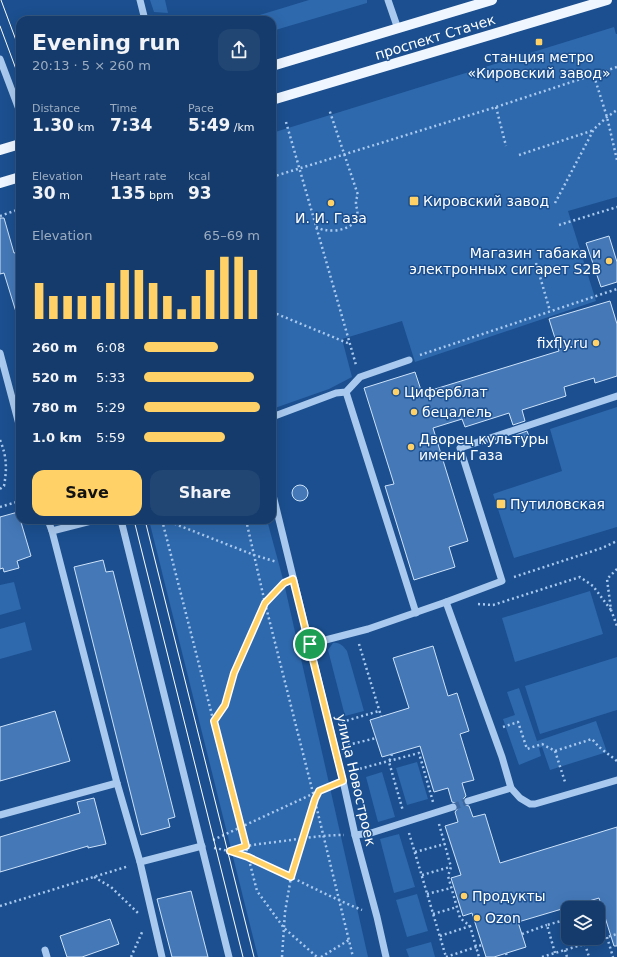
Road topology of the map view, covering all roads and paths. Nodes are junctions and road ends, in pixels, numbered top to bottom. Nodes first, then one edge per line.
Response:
1 (140, 0) edge
2 (388, 0) edge
3 (492, 0) edge
4 (607, 0) edge
5 (144, 16) edge
6 (398, 29) junction
7 (0, 59) edge
8 (276, 65) edge
9 (617, 67) edge
10 (594, 76) junction
11 (276, 99) edge
12 (16, 101) edge
13 (496, 107) junction
14 (330, 109) dead end
15 (617, 110) edge
16 (607, 117) junction
17 (286, 122) dead end
18 (594, 129) junction
19 (16, 145) edge
20 (506, 146) dead end
21 (0, 150) edge
22 (344, 155) junction
23 (519, 155) dead end
24 (617, 160) edge
25 (299, 168) junction
26 (276, 176) edge
27 (16, 178) edge
28 (0, 183) edge
29 (555, 203) dead end
30 (617, 207) edge
31 (16, 210) edge
32 (0, 216) edge
33 (559, 225) dead end
34 (316, 227) junction
35 (536, 263) dead end
36 (617, 289) edge
37 (550, 311) junction
38 (276, 314) edge
39 (350, 344) junction
40 (0, 353) edge
41 (409, 360) joint
42 (360, 377) junction
43 (346, 392) junction
44 (617, 396) edge
45 (16, 413) edge
46 (276, 416) edge
47 (0, 440) edge
48 (0, 485) edge
49 (4, 486) junction
50 (0, 489) edge
51 (16, 502) edge
52 (0, 507) edge
53 (276, 508) edge
54 (49, 524) edge
55 (79, 524) edge
56 (122, 524) edge
57 (165, 524) edge
58 (174, 524) edge
59 (247, 524) edge
60 (52, 531) junction
61 (617, 541) edge
62 (254, 555) junction
63 (289, 562) junction
64 (617, 569) edge
65 (293, 579) junction
66 (502, 581) junction
67 (446, 602) junction
68 (265, 603) junction
69 (477, 604) dead end
70 (611, 610) junction
71 (416, 613) junction
72 (617, 626) edge
73 (356, 633) junction
74 (310, 644) junction
75 (379, 711) junction
76 (381, 716) dead end
77 (214, 721) junction
78 (342, 722) dead end
79 (493, 731) junction
80 (376, 738) dead end
81 (348, 745) dead end
82 (555, 751) junction
83 (392, 754) dead end
84 (617, 761) edge
85 (389, 762) junction
86 (355, 770) dead end
87 (617, 780) edge
88 (343, 781) junction
89 (117, 783) junction
90 (511, 788) junction
91 (319, 791) junction
92 (314, 793) junction
93 (569, 794) junction
94 (315, 799) junction
95 (468, 801) tunnel mouth
96 (454, 807) tunnel mouth
97 (436, 813) junction
98 (0, 815) edge
99 (406, 823) junction
100 (241, 827) junction
101 (324, 835) junction
102 (355, 835) junction
103 (303, 837) junction
104 (445, 844) junction
105 (202, 846) junction
106 (246, 846) junction
107 (230, 851) junction
108 (415, 852) junction
109 (248, 857) junction
110 (140, 862) junction
111 (128, 866) dead end
112 (451, 867) junction
113 (422, 875) junction
114 (94, 877) junction
115 (291, 877) junction
116 (451, 888) junction
117 (427, 894) junction
118 (340, 901) junction
119 (0, 906) edge
120 (457, 907) junction
121 (433, 914) junction
122 (377, 917) junction
123 (154, 921) junction
124 (561, 921) edge
125 (547, 925) junction
126 (470, 926) junction
127 (284, 928) junction
128 (142, 931) dead end
129 (522, 934) dead end
130 (617, 934) edge
131 (440, 936) junction
132 (607, 937) joint
133 (349, 940) junction
134 (482, 945) dead end
135 (582, 945) edge
136 (585, 945) edge
137 (476, 947) junction
138 (565, 950) junction
139 (506, 953) dead end
140 (555, 953) junction
141 (547, 956) edge
142 (132, 957) edge
143 (162, 957) edge
144 (229, 957) edge
145 (282, 957) edge
146 (316, 957) edge
147 (321, 957) edge
148 (353, 957) edge
149 (386, 957) edge
150 (446, 957) edge
151 (479, 957) edge
152 (507, 957) edge
153 (542, 957) edge
154 (567, 957) edge
155 (589, 957) edge
156 (613, 957) edge

1 - 5 street
2 - 6 street
3 - 6 main road, проспект Стачек
4 - 11 main road, проспект Стачек
6 - 8 main road, проспект Стачек
7 - 12 street
9 - 10 path
10 - 13 path
10 - 16 path
13 - 20 path
13 - 22 path
14 - 22 path
15 - 16 path
16 - 18 path
16 - 24 path
17 - 25 path
18 - 23 path
18 - 29 path
19 - 21 main road
22 - 25 path
22 - 34 path
25 - 26 path
25 - 34 path
27 - 28 main road
30 - 33 path
31 - 32 path
34 - 39 path
35 - 37 path
36 - 37 path
37 - 41 path
38 - 39 path
39 - 42 path
40 - 45 street
41 - 42 street
42 - 43 street
43 - 46 street
43 - 71 street
44 - 66 street
47 - 49 path
48 - 49 path
49 - 50 path
51 - 52 path
53 - 63 street, улица Новостроек
54 - 60 street
55 - 60 street
56 - 105 street
57 - 77 path
58 - 62 path
59 - 62 path
60 - 89 street
61 - 66 path
62 - 63 path
62 - 68 path
63 - 65 street, улица Новостроек
64 - 70 path
65 - 68 path
65 - 74 street, улица Новостроек
66 - 67 street
67 - 71 street
67 - 79 street
68 - 77 path
68 - 92 path
69 - 70 path
70 - 72 path
71 - 73 street
73 - 74 street
73 - 75 path
74 - 88 street, улица Новостроек
75 - 76 path
75 - 78 path
77 - 100 path
79 - 82 path
79 - 90 street
80 - 81 path
82 - 84 path
82 - 93 path
83 - 85 path
85 - 86 path
85 - 97 path
85 - 99 path
87 - 93 street
88 - 91 path
88 - 102 street, улица Новостроек
89 - 98 street
89 - 110 street
90 - 93 street
90 - 95 street
91 - 92 path
91 - 94 path
92 - 94 path
92 - 100 path
94 - 101 path
94 - 103 path
96 - 97 street
97 - 99 street
97 - 104 path
99 - 102 street
99 - 108 path
100 - 105 path
100 - 106 path
101 - 102 path
101 - 103 path
101 - 118 path
102 - 122 street, улица Новостроек
103 - 106 path
103 - 115 path
104 - 108 path
104 - 112 path
105 - 107 path
105 - 110 street
105 - 144 street
106 - 107 path
106 - 109 path
107 - 109 path
108 - 113 path
109 - 115 path
109 - 127 path
110 - 123 street
111 - 114 path
112 - 113 path
112 - 116 path
113 - 117 path
114 - 119 path
114 - 123 path
115 - 118 path
115 - 127 path
116 - 117 path
116 - 120 path
117 - 121 path
118 - 122 path
118 - 133 path
120 - 121 path
120 - 126 path
121 - 131 path
122 - 149 street, улица Новостроек
123 - 143 street
124 - 125 path
125 - 129 path
125 - 140 path
126 - 131 path
126 - 137 path
127 - 145 path
127 - 146 path
128 - 142 path
130 - 132 path
131 - 150 path
132 - 156 path
133 - 147 path
133 - 148 path
134 - 137 path
135 - 138 path
136 - 155 path
137 - 150 path
137 - 151 path
138 - 140 path
138 - 154 path
139 - 152 path
140 - 141 path
141 - 153 path

